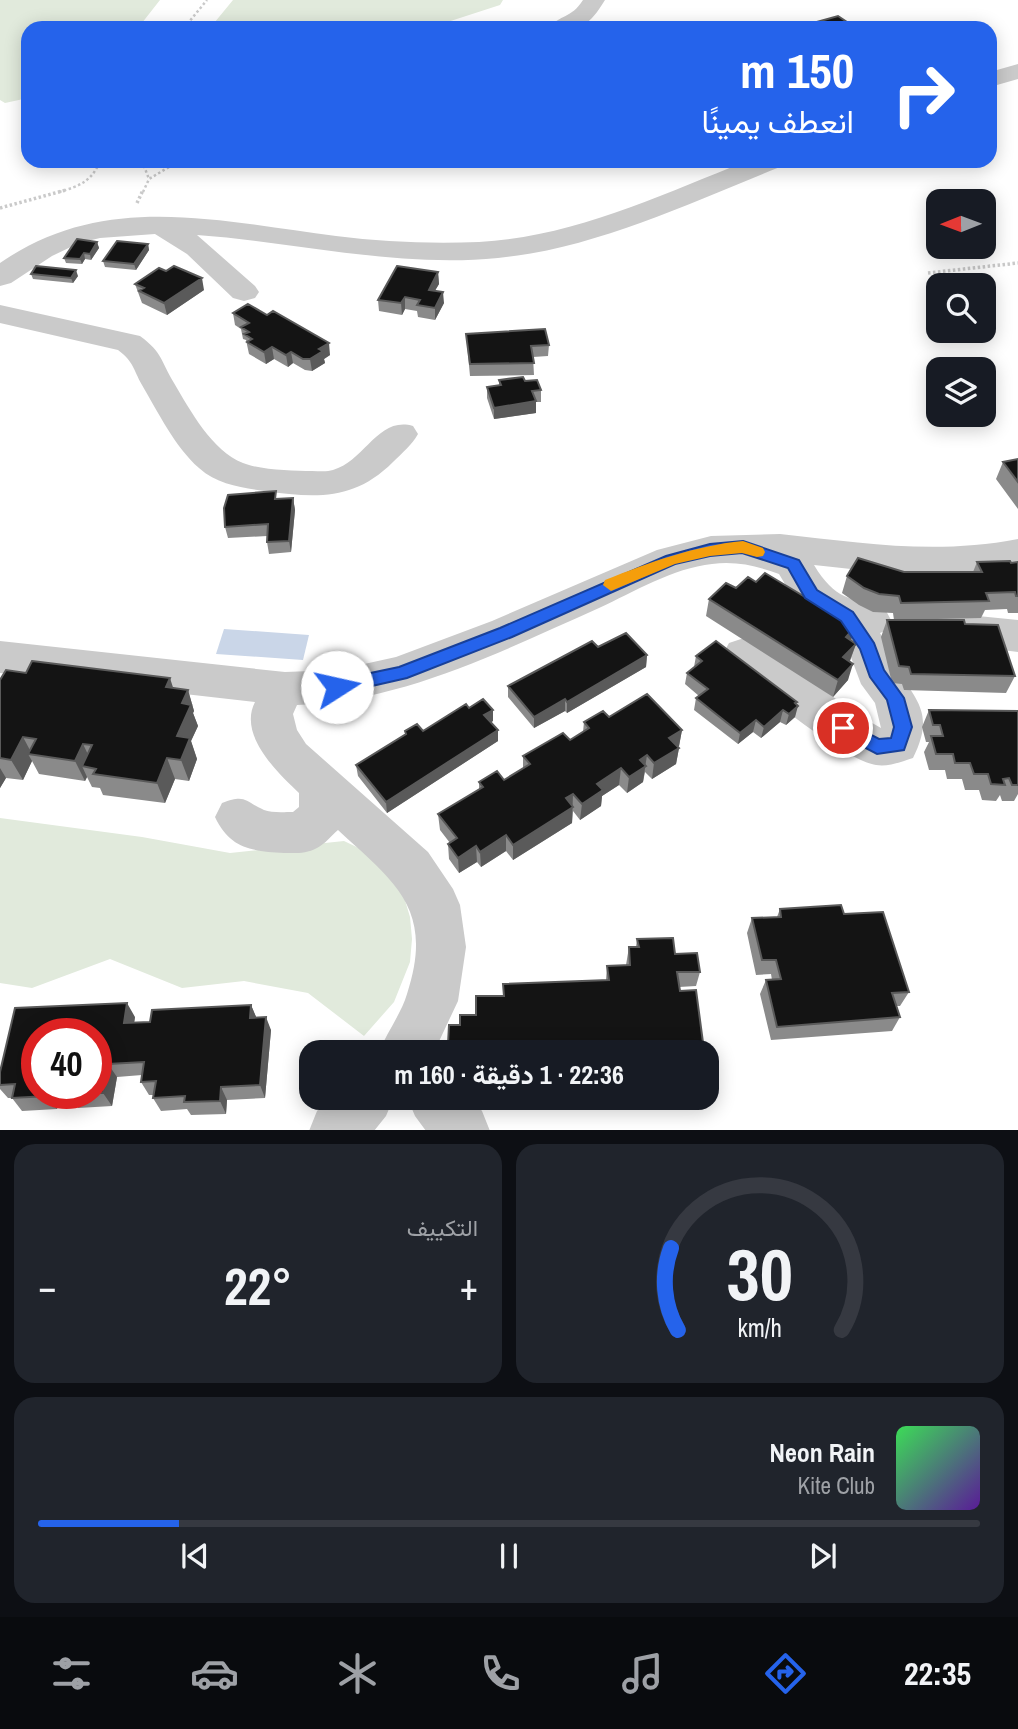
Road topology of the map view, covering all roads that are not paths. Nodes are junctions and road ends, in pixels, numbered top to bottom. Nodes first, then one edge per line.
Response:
1 (594, 0) edge
2 (576, 21) edge
3 (1018, 71) edge
4 (997, 78) edge
5 (997, 81) edge
6 (1018, 91) edge
7 (752, 168) edge
8 (162, 226) junction
9 (0, 277) edge
10 (244, 292) dead end
11 (0, 314) edge
12 (401, 434) dead end
13 (743, 547) junction
14 (1018, 553) edge
15 (847, 617) junction
16 (1018, 636) edge
17 (744, 654) dead end
18 (0, 657) edge
19 (285, 689) junction
20 (321, 786) junction
21 (238, 817) dead end
22 (412, 1040) edge
23 (355, 1110) edge
24 (445, 1110) edge
25 (337, 1130) edge
26 (462, 1130) edge

1 - 2 street
3 - 4 street
5 - 6 street
7 - 8 street
8 - 9 street
8 - 10 street
11 - 12 street
13 - 14 street
13 - 15 street
13 - 19 street
15 - 16 street
15 - 17 street
18 - 19 street
19 - 20 street
20 - 21 street
20 - 22 street
23 - 25 street
24 - 26 street

